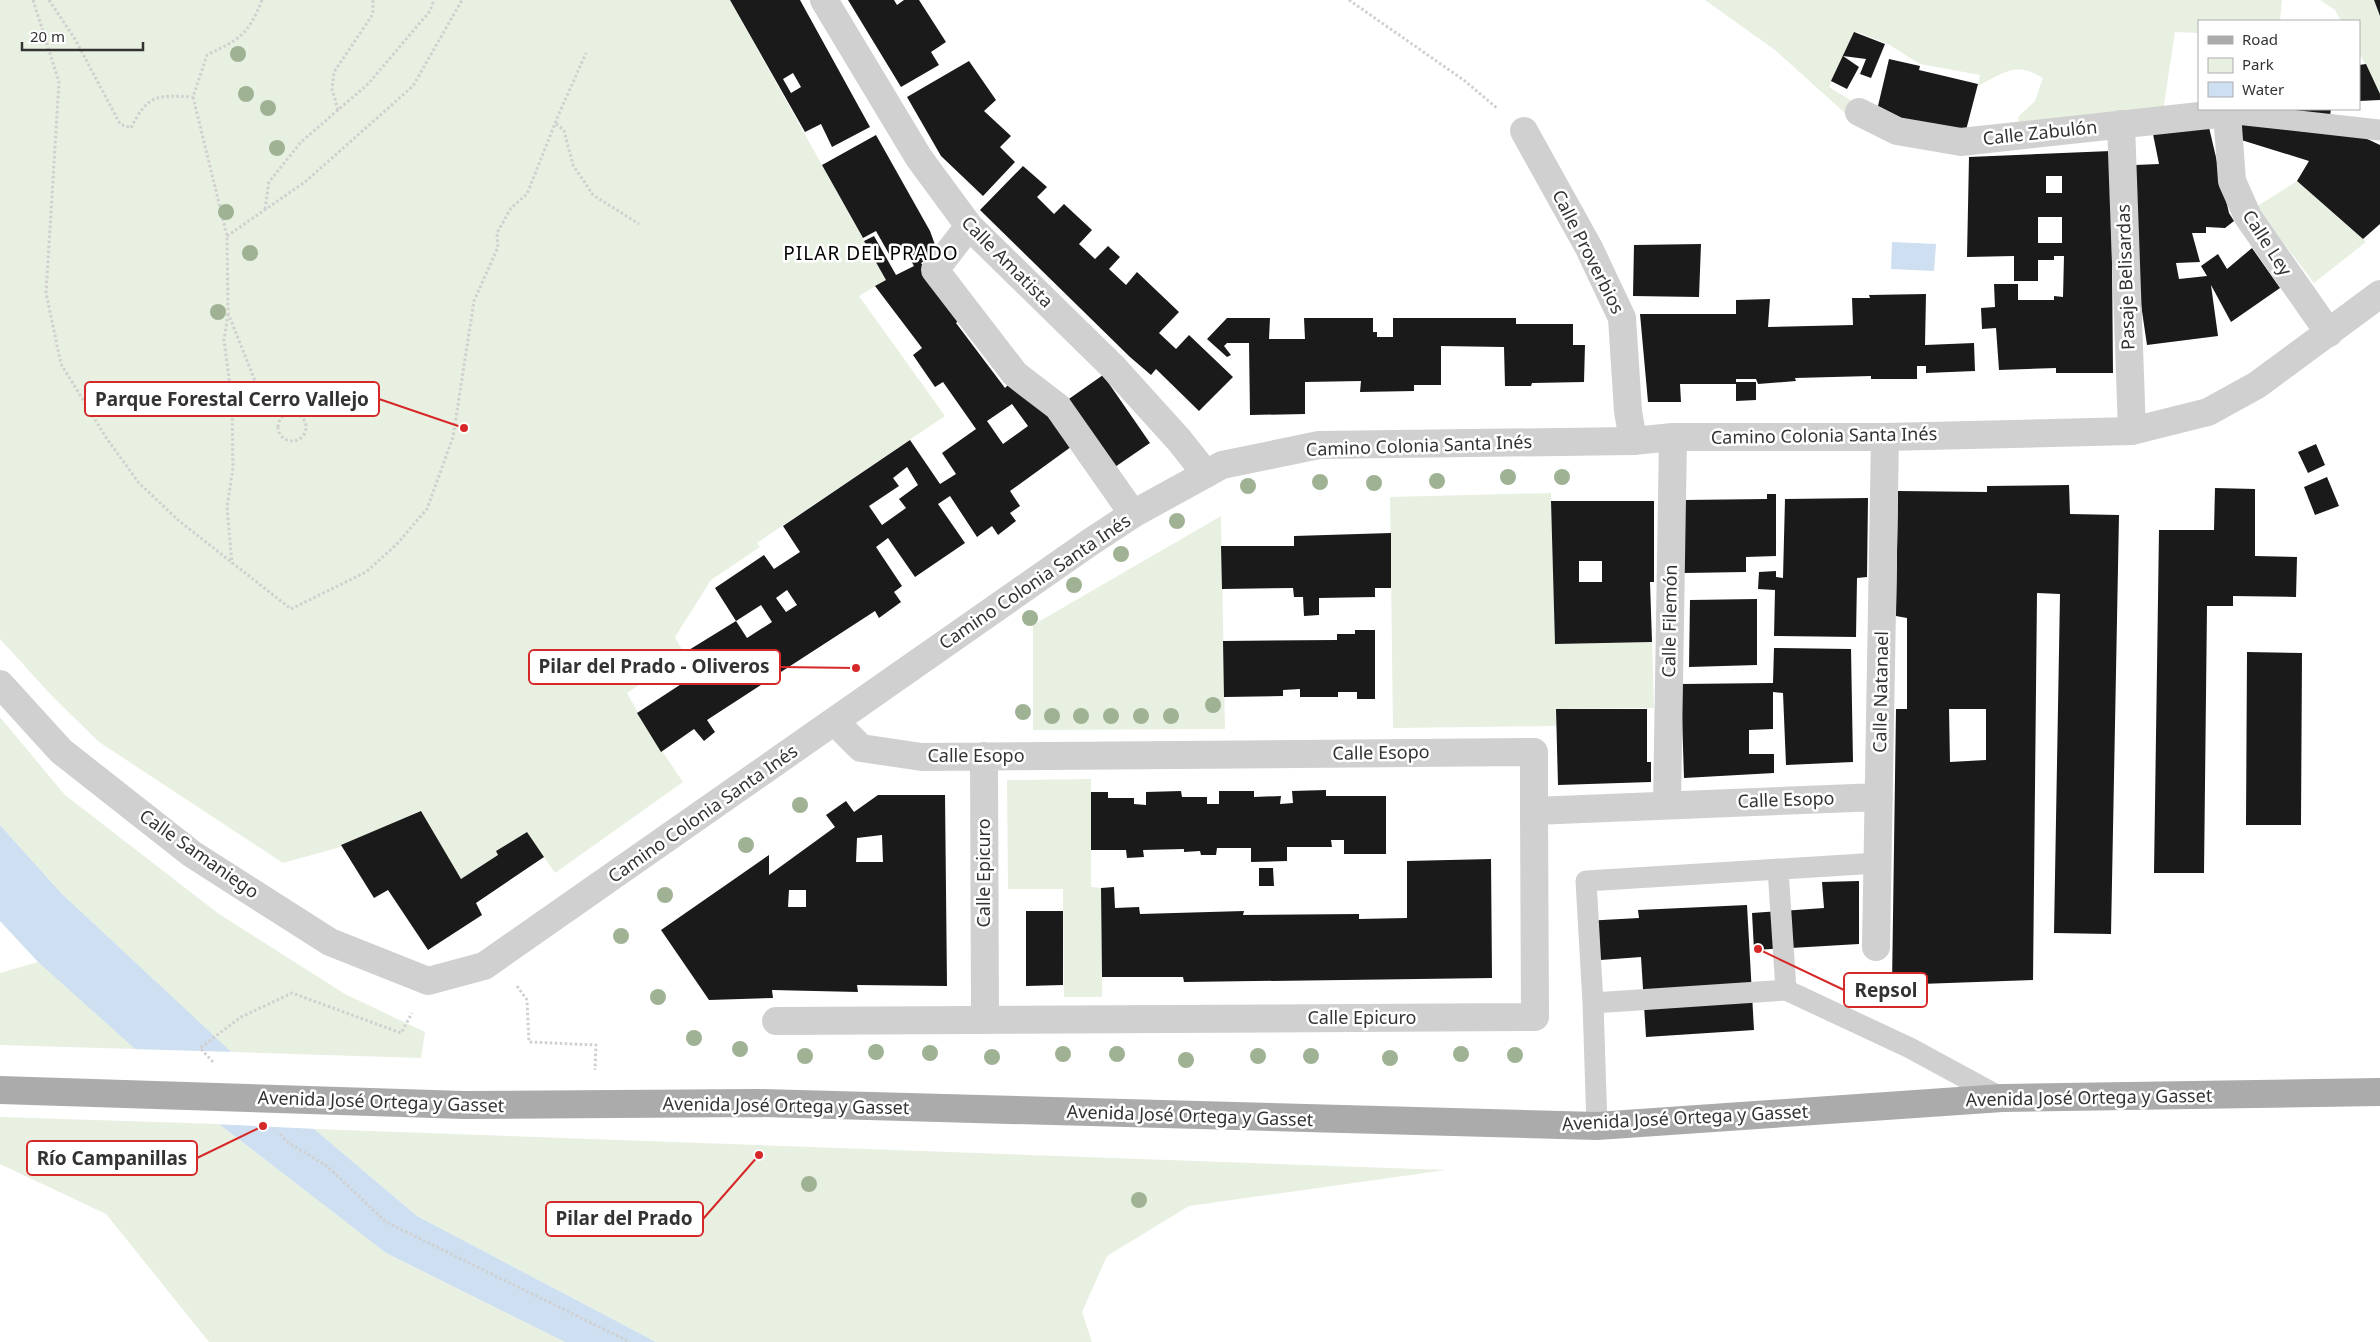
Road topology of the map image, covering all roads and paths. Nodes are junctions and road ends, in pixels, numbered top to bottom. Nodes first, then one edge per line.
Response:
1 (32, 0) edge
2 (49, 0) edge
3 (262, 0) edge
4 (373, 0) edge
5 (434, 0) edge
6 (462, 0) edge
7 (824, 0) edge
8 (1349, 0) edge
9 (586, 53) dead end
10 (194, 97) junction
11 (338, 110) junction
12 (1859, 112) dead end
13 (2227, 113) junction
14 (556, 124) junction
15 (2121, 124) junction
16 (2380, 130) edge
17 (1524, 131) joint
18 (265, 210) junction
19 (639, 224) dead end
20 (969, 226) junction
21 (227, 236) junction
22 (2380, 294) edge
23 (228, 313) junction
24 (2329, 333) junction
25 (283, 414) junction
26 (2132, 431) junction
27 (1885, 437) junction
28 (1673, 438) junction
29 (1633, 441) junction
30 (1206, 474) junction
31 (1133, 514) junction
32 (232, 564) junction
33 (0, 684) edge
34 (835, 722) junction
35 (984, 756) junction
36 (1879, 797) junction
37 (1667, 805) junction
38 (1534, 811) junction
39 (1878, 863) junction
40 (1778, 869) junction
41 (1876, 947) dead end
42 (428, 981) junction
43 (515, 984) dead end
44 (1786, 990) junction
45 (1593, 1003) junction
46 (985, 1020) junction
47 (776, 1021) dead end
48 (220, 1069) dead end
49 (595, 1073) dead end
50 (0, 1090) edge
51 (2380, 1092) edge
52 (2002, 1098) junction
53 (1597, 1126) junction
54 (273, 1127) dead end
55 (630, 1342) edge

1 - 32 path
2 - 10 path
3 - 10 path
4 - 11 path
5 - 11 path
6 - 18 path
7 - 20 street, Calle Amatista
8 - 17 path
9 - 14 path
10 - 21 path
11 - 18 path
12 - 15 street, Calle Zabulón
13 - 15 street, Calle Zabulón
13 - 16 lane
13 - 24 street, Calle Ley
14 - 19 path
14 - 32 path
15 - 26 street, Pasaje Belisardas
17 - 29 street, Calle Proverbios
18 - 21 path
20 - 30 street, Calle Amatista
20 - 31 street
21 - 23 path
22 - 24 street, Camino Colonia Santa Inés
23 - 25 path
23 - 32 path
24 - 26 street, Camino Colonia Santa Inés
25 - 25 path
26 - 27 street, Camino Colonia Santa Inés
27 - 28 street, Camino Colonia Santa Inés
27 - 36 street, Calle Natanael
28 - 29 street, Camino Colonia Santa Inés
28 - 37 street, Calle Filemón
29 - 30 street, Camino Colonia Santa Inés
30 - 31 street, Camino Colonia Santa Inés
31 - 34 street, Camino Colonia Santa Inés
33 - 42 street, Calle Samaniego
34 - 35 street, Calle Esopo
34 - 42 street, Camino Colonia Santa Inés
35 - 38 street, Calle Esopo
35 - 46 street, Calle Epicuro
36 - 37 street, Calle Esopo
36 - 39 street, Calle Natanael
37 - 38 street, Calle Esopo
38 - 46 street, Calle Epicuro
39 - 40 lane
39 - 41 street, Calle Natanael
40 - 44 lane
40 - 45 lane
42 - 48 path
43 - 49 path
44 - 45 lane
44 - 52 lane
45 - 53 lane
46 - 47 street, Calle Epicuro
50 - 53 main road, Avenida José Ortega y Gasset, bridge
51 - 52 main road, Avenida José Ortega y Gasset
52 - 53 main road, Avenida José Ortega y Gasset
54 - 55 path

